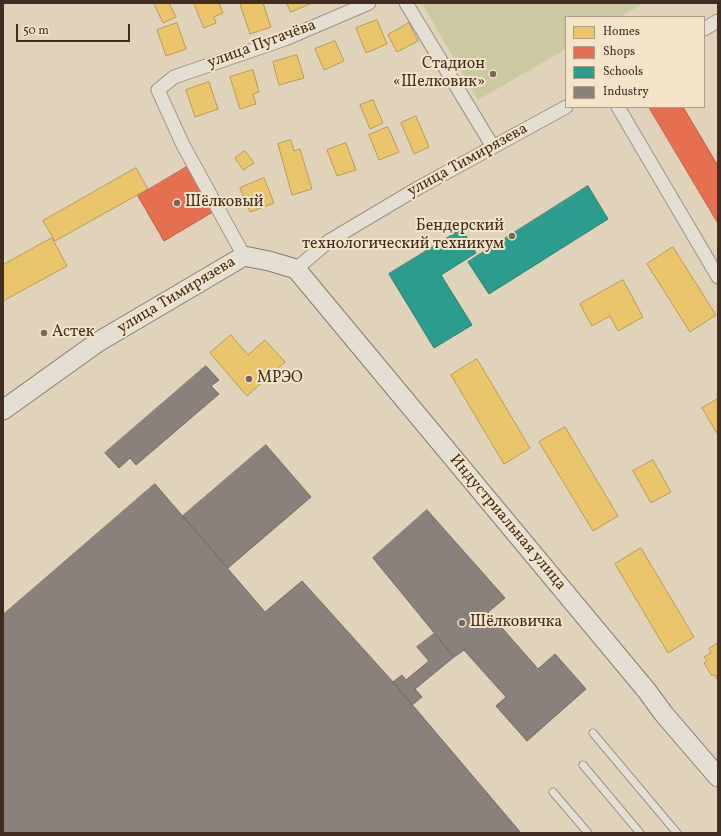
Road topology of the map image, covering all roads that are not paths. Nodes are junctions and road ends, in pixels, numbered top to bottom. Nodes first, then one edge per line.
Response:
1 (369, 3) edge
2 (406, 3) edge
3 (718, 21) edge
4 (705, 28) edge
5 (565, 108) edge
6 (619, 108) edge
7 (493, 147) junction
8 (244, 256) junction
9 (296, 270) junction
10 (718, 277) edge
11 (3, 410) edge
12 (593, 734) dead end
13 (583, 765) dead end
14 (718, 777) edge
15 (553, 792) dead end
16 (588, 833) edge
17 (640, 833) edge
18 (677, 833) edge

1 - 8 street, улица Пугачёва
2 - 7 street
3 - 4 street
5 - 7 street, улица Тимирязева
6 - 10 street
7 - 9 street, улица Тимирязева
8 - 9 street, улица Тимирязева
8 - 11 street, улица Тимирязева
9 - 14 street, Индустриальная улица
12 - 18 lane
13 - 17 lane
15 - 16 lane

